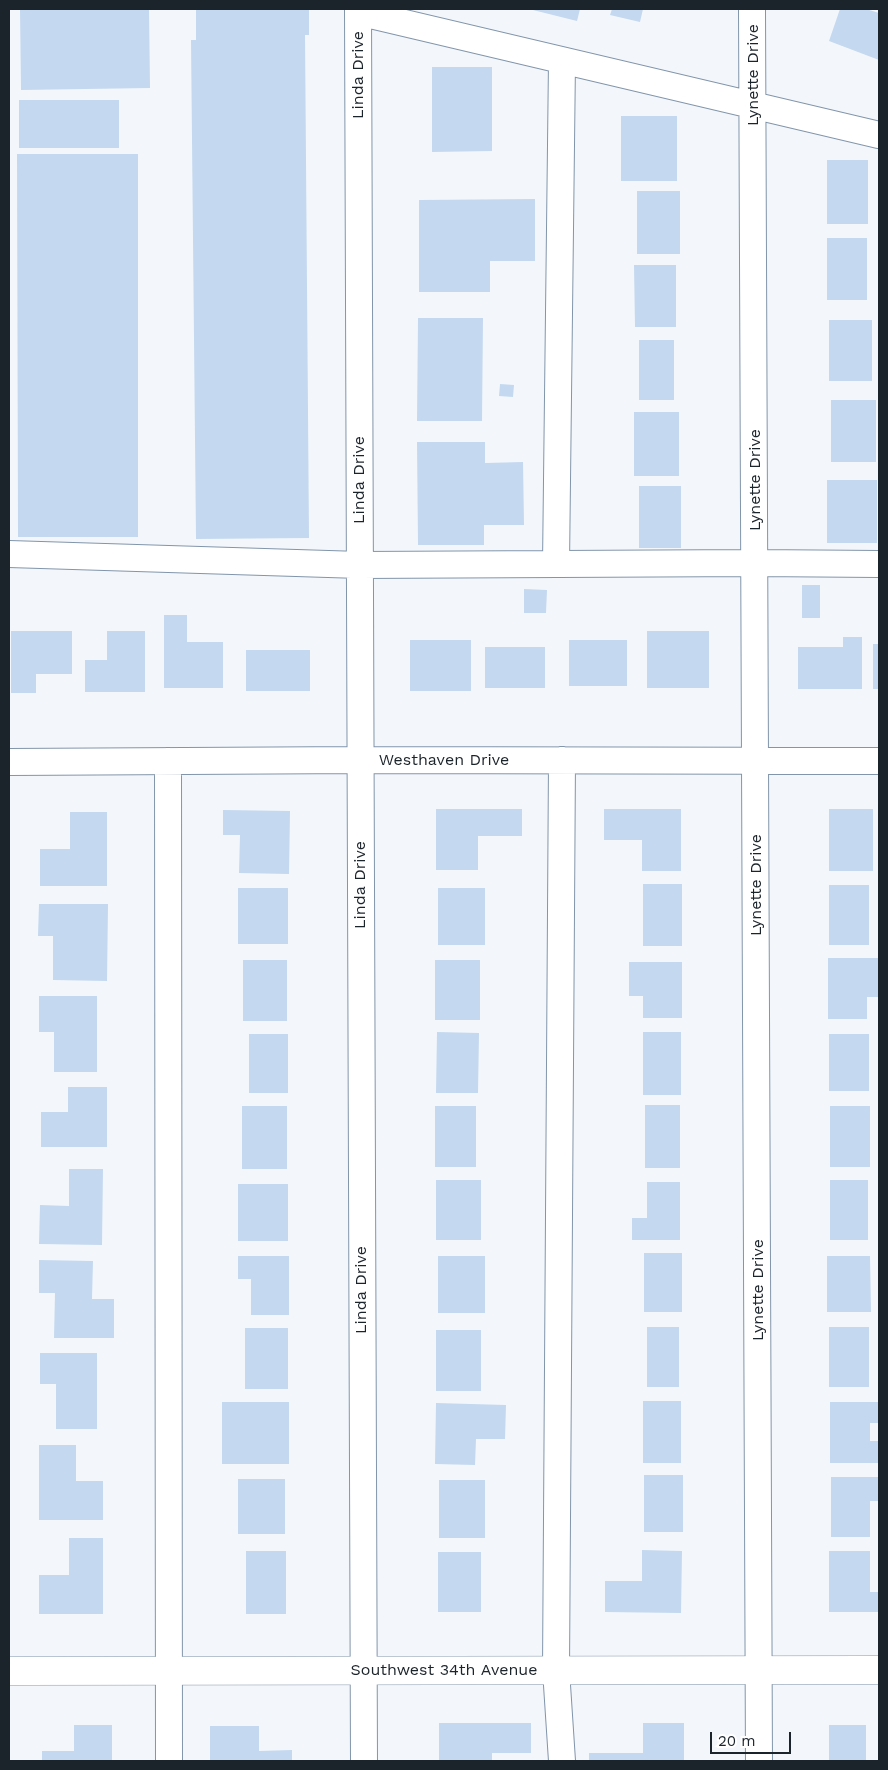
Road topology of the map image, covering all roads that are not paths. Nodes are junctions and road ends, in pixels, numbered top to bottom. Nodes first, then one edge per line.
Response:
1 (752, 9) edge
2 (358, 10) edge
3 (562, 61) junction
4 (753, 106) junction
5 (879, 135) edge
6 (9, 554) edge
7 (755, 563) junction
8 (556, 564) junction
9 (879, 564) edge
10 (360, 565) junction
11 (168, 760) junction
12 (360, 760) junction
13 (562, 760) junction
14 (756, 761) junction
15 (879, 761) edge
16 (9, 762) edge
17 (168, 1670) junction
18 (362, 1670) junction
19 (556, 1670) junction
20 (759, 1670) junction
21 (879, 1670) edge
22 (9, 1671) edge
23 (169, 1761) edge
24 (364, 1761) edge
25 (562, 1761) edge
26 (759, 1761) edge

1 - 4 street, Lynette Drive
2 - 3 street
2 - 10 street, Linda Drive
3 - 4 street
3 - 8 street
4 - 5 street
4 - 7 street, Lynette Drive
6 - 10 street
7 - 8 street
7 - 9 street
7 - 14 street, Lynette Drive
8 - 10 street
10 - 12 street, Linda Drive
11 - 12 street, Westhaven Drive
11 - 16 street, Westhaven Drive
11 - 17 street
12 - 13 street, Westhaven Drive
12 - 18 street, Linda Drive
13 - 14 street, Westhaven Drive
13 - 19 street
14 - 15 street, Westhaven Drive
14 - 20 street, Lynette Drive
17 - 18 main road, Southwest 34th Avenue
17 - 22 main road, Southwest 34th Avenue
17 - 23 street
18 - 19 main road, Southwest 34th Avenue
18 - 24 street, Linda Drive
19 - 20 main road, Southwest 34th Avenue
19 - 25 street
20 - 21 main road, Southwest 34th Avenue
20 - 26 street, Lynette Drive

